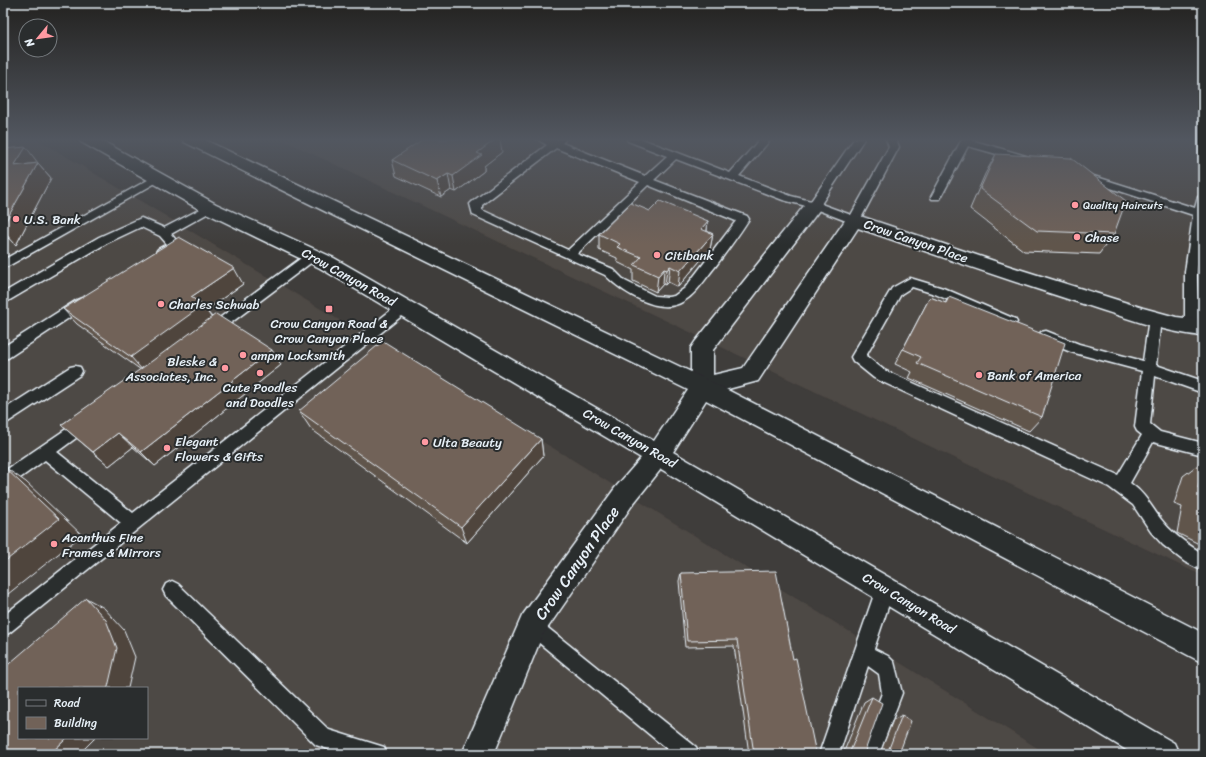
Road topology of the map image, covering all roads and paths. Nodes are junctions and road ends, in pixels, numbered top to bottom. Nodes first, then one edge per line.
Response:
1 (150, 174) edge
2 (263, 174) edge
3 (515, 174) edge
4 (632, 174) edge
5 (654, 174) edge
6 (725, 174) edge
7 (734, 174) edge
8 (835, 174) edge
9 (879, 174) edge
10 (948, 174) edge
11 (1080, 174) edge
12 (732, 177) junction
13 (157, 178) junction
14 (647, 181) junction
15 (936, 197) dead end
16 (1203, 197) edge
17 (814, 205) junction
18 (210, 208) junction
19 (1199, 213) junction
20 (854, 220) junction
21 (164, 233) junction
22 (569, 255) junction
23 (312, 256) junction
24 (154, 257) edge
25 (3, 265) edge
26 (1197, 273) edge
27 (95, 295) edge
28 (3, 299) edge
29 (404, 307) junction
30 (1155, 318) junction
31 (1019, 326) edge
32 (1198, 328) edge
33 (1033, 331) edge
34 (201, 339) edge
35 (3, 354) edge
36 (1149, 368) junction
37 (75, 371) dead end
38 (702, 387) junction
39 (1203, 387) edge
40 (98, 414) edge
41 (3, 418) edge
42 (1151, 432) junction
43 (1203, 449) edge
44 (46, 452) junction
45 (658, 455) junction
46 (3, 481) edge
47 (1121, 485) junction
48 (133, 523) junction
49 (1203, 563) edge
50 (885, 589) junction
51 (172, 590) dead end
52 (532, 626) junction
53 (3, 627) edge
54 (1203, 648) edge
55 (863, 653) junction
56 (377, 754) edge
57 (478, 754) edge
58 (689, 754) edge
59 (829, 754) edge
60 (869, 754) edge
61 (1163, 754) edge

1 - 13 main road, Crow Canyon Road
2 - 38 main road
3 - 22 lane
4 - 14 lane
5 - 14 lane
6 - 12 lane
7 - 12 lane
8 - 17 lane
9 - 20 lane
10 - 15 lane
11 - 19 lane
12 - 17 lane
13 - 18 main road, Crow Canyon Road
13 - 25 lane
14 - 22 lane
14 - 22 lane
16 - 19 lane
17 - 20 lane
17 - 38 main road
18 - 21 lane
18 - 23 main road, Crow Canyon Road
19 - 26 lane
20 - 30 main road, Crow Canyon Place
20 - 38 main road, Crow Canyon Place
21 - 24 lane
21 - 28 lane
23 - 29 main road, Crow Canyon Road
23 - 34 lane
26 - 32 lane
27 - 35 lane
29 - 45 main road, Crow Canyon Road
29 - 48 lane
30 - 32 main road, Crow Canyon Place
30 - 36 lane
31 - 47 lane
33 - 36 lane
36 - 39 lane
36 - 42 lane
37 - 41 lane
38 - 45 main road, Crow Canyon Place
38 - 54 main road
40 - 44 lane
42 - 43 lane
42 - 47 lane
44 - 46 lane
44 - 48 lane
45 - 50 main road, Crow Canyon Road
45 - 52 main road, Crow Canyon Place
47 - 49 lane
48 - 53 lane
50 - 55 lane
50 - 61 main road, Crow Canyon Road
51 - 56 lane
52 - 57 main road, Crow Canyon Place
52 - 58 lane
55 - 59 lane
55 - 60 lane

